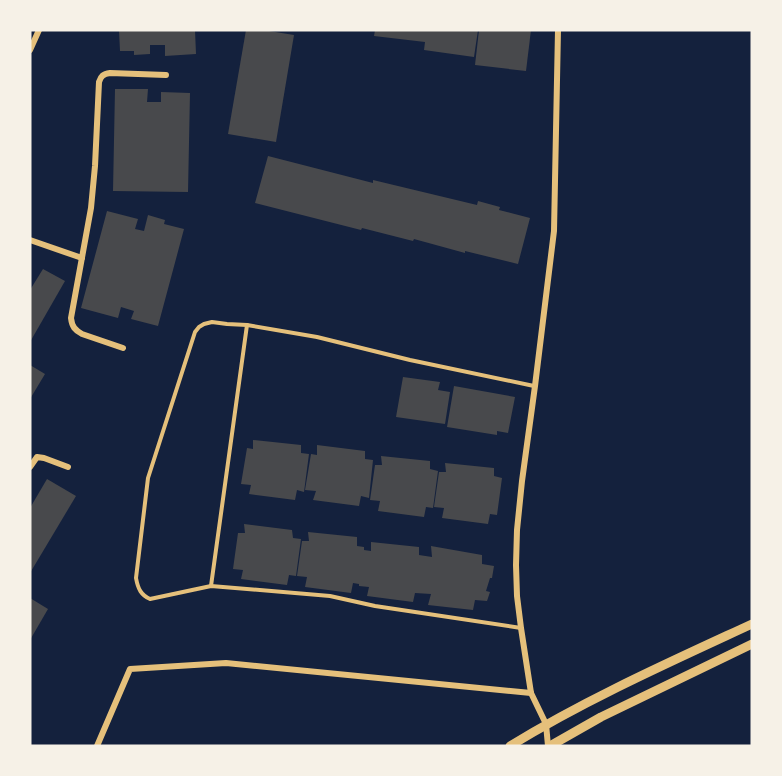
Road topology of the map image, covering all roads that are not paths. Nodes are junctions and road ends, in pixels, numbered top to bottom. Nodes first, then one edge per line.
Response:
1 (39, 30) edge
2 (558, 30) edge
3 (30, 50) edge
4 (166, 75) dead end
5 (30, 240) edge
6 (82, 258) junction
7 (247, 325) junction
8 (123, 348) dead end
9 (535, 386) junction
10 (30, 466) edge
11 (68, 467) dead end
12 (211, 586) junction
13 (752, 624) edge
14 (521, 628) junction
15 (752, 644) edge
16 (531, 693) junction
17 (546, 724) junction
18 (97, 746) edge
19 (510, 746) edge
20 (549, 746) edge

1 - 3 street
2 - 9 street
4 - 6 street
5 - 6 street
6 - 8 street
7 - 9 lane
7 - 12 lane
7 - 12 lane
9 - 14 street
10 - 11 street
12 - 14 lane
13 - 17 street
14 - 16 street
15 - 20 street
16 - 17 street
16 - 18 street
17 - 19 street
17 - 20 street

